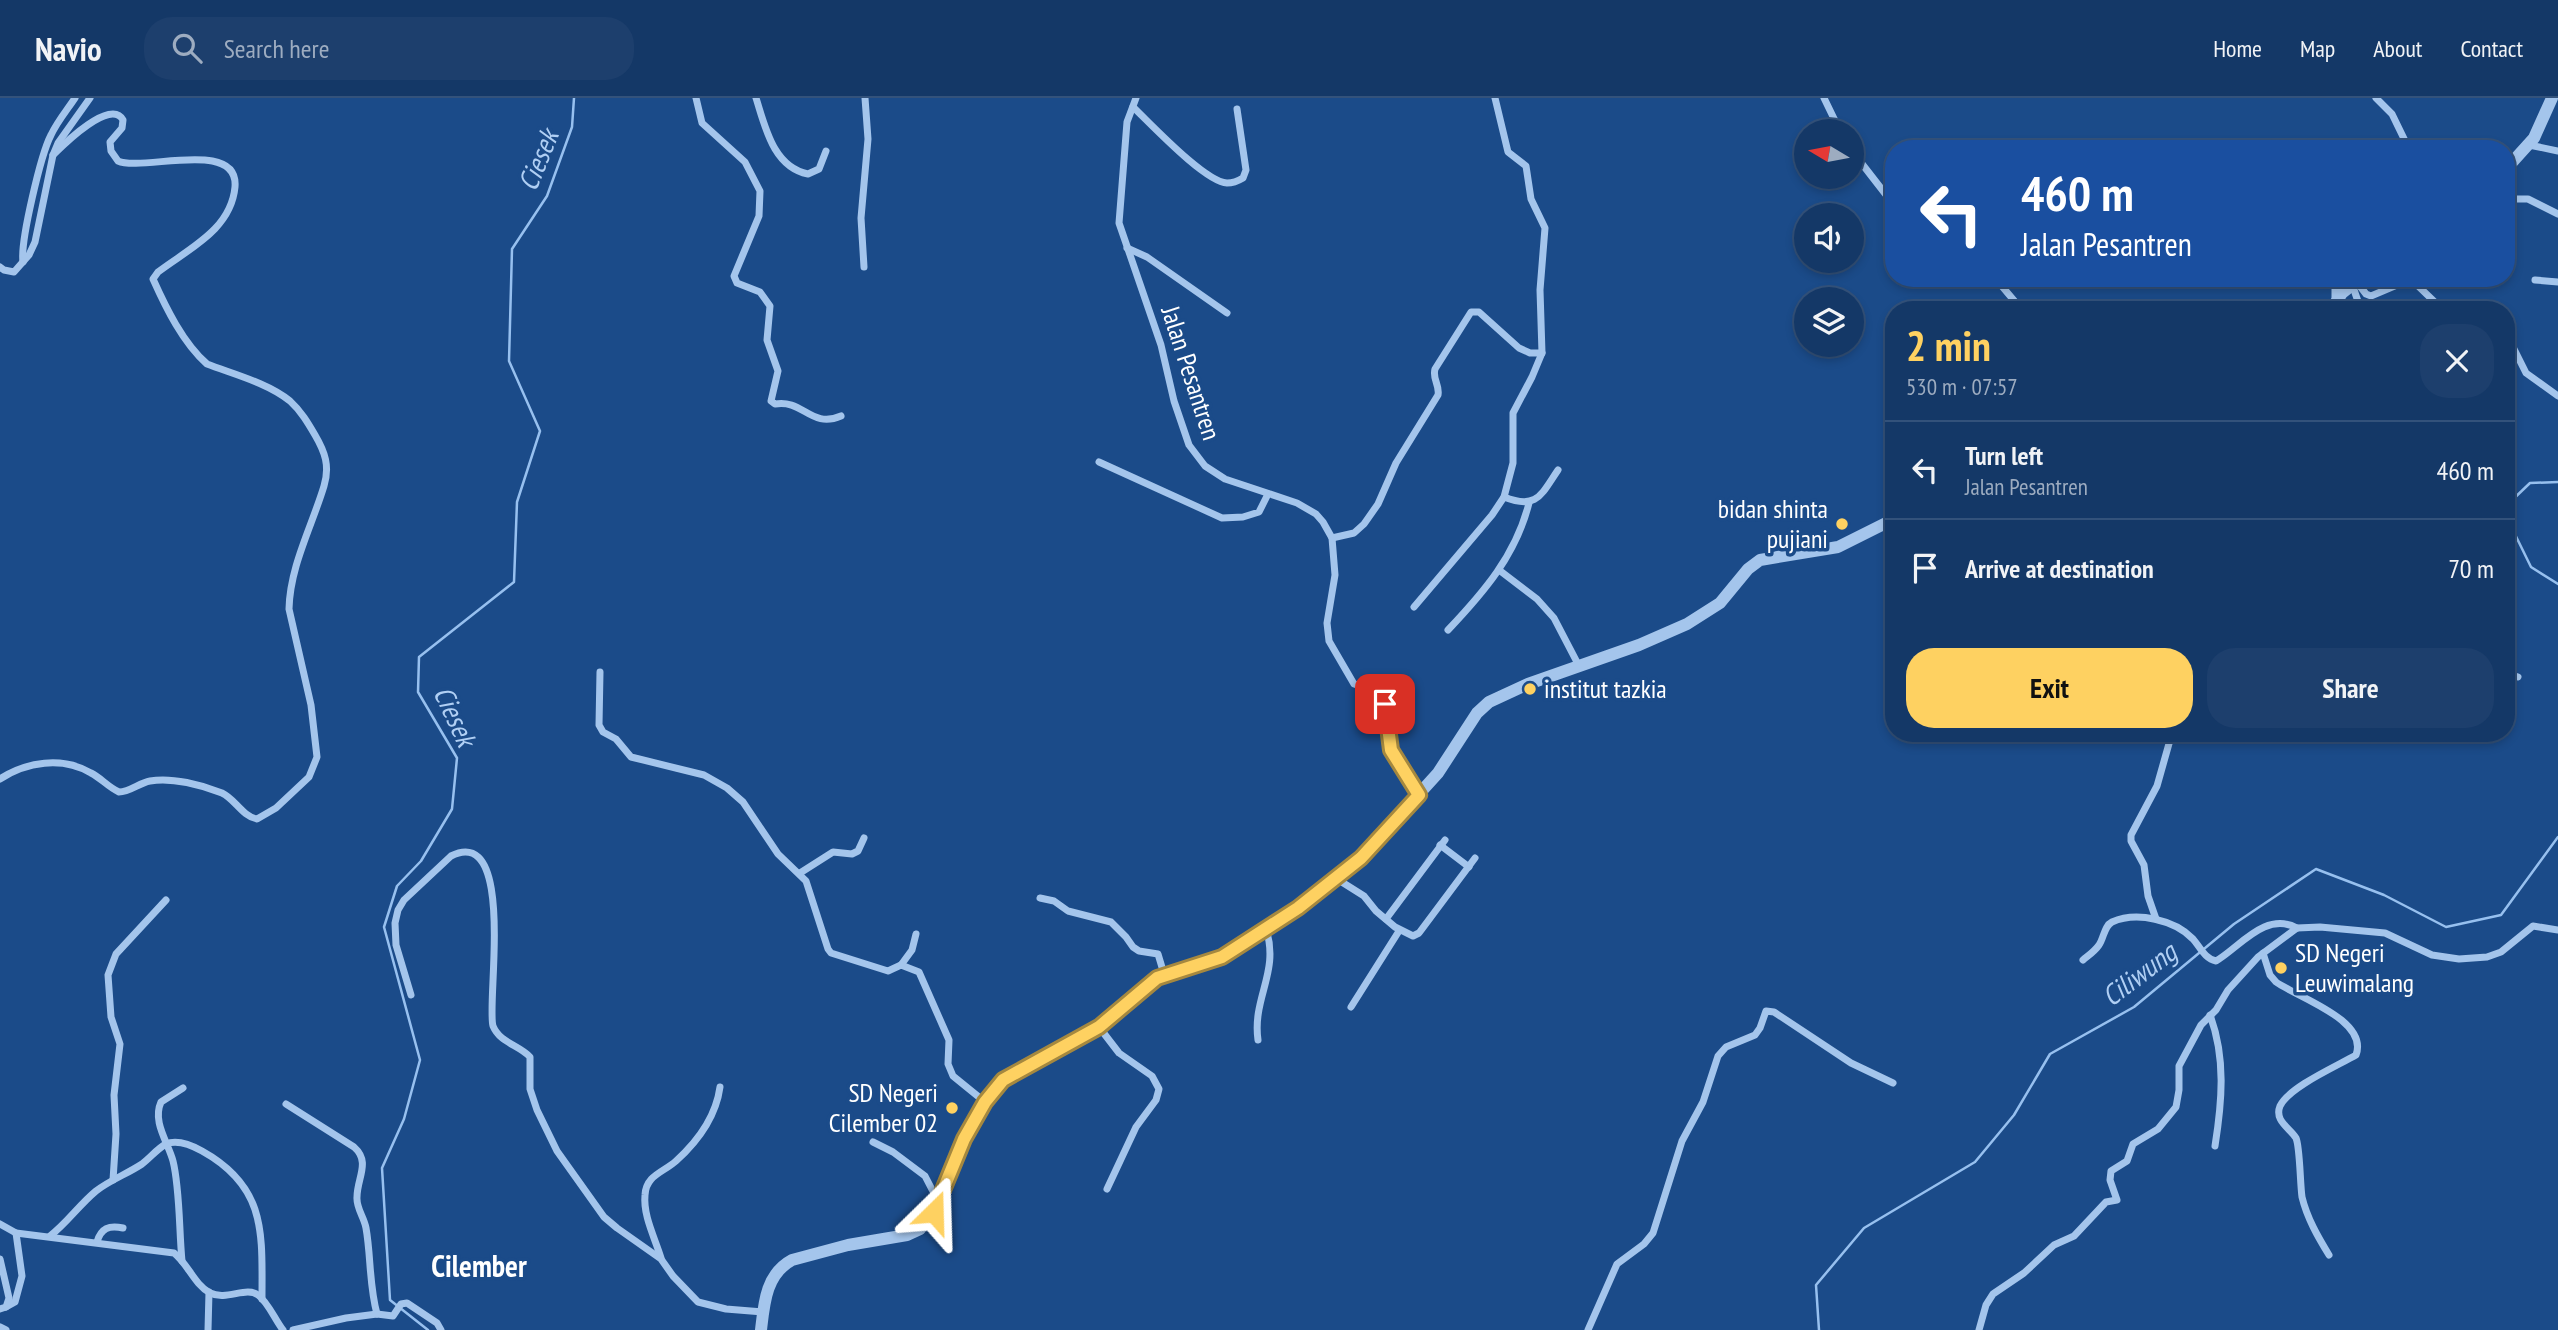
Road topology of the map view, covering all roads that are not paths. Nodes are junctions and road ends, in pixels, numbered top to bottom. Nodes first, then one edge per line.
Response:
1 (75, 98) edge
2 (90, 98) edge
3 (696, 98) edge
4 (756, 98) edge
5 (865, 98) edge
6 (1136, 98) edge
7 (1495, 98) edge
8 (1825, 98) edge
9 (2376, 98) edge
10 (2552, 98) edge
11 (1133, 107) junction
12 (1237, 109) dead end
13 (1835, 119) edge
14 (2405, 140) edge
15 (2529, 145) junction
16 (826, 150) dead end
17 (2558, 151) edge
18 (53, 155) junction
19 (2515, 160) edge
20 (1864, 166) edge
21 (1885, 193) edge
22 (2515, 199) edge
23 (2558, 214) edge
24 (1127, 248) junction
25 (23, 262) junction
26 (0, 267) edge
27 (864, 268) dead end
28 (2535, 280) dead end
29 (2558, 282) edge
30 (2003, 287) edge
31 (2351, 287) edge
32 (2361, 287) edge
33 (2392, 287) edge
34 (2418, 287) edge
35 (2014, 301) edge
36 (2338, 301) edge
37 (2433, 301) edge
38 (1227, 313) dead end
39 (2515, 351) edge
40 (1542, 353) junction
41 (2558, 396) edge
42 (841, 416) dead end
43 (1099, 462) dead end
44 (1558, 470) dead end
45 (1268, 494) junction
46 (1504, 498) junction
47 (1529, 503) junction
48 (1885, 524) edge
49 (1332, 538) junction
50 (1499, 570) junction
51 (1414, 607) dead end
52 (1448, 630) dead end
53 (1579, 666) junction
54 (600, 672) dead end
55 (2515, 676) edge
56 (2518, 677) dead end
57 (2169, 742) edge
58 (0, 779) edge
59 (1419, 795) junction
60 (864, 838) dead end
61 (1475, 858) dead end
62 (1469, 867) junction
63 (800, 873) junction
64 (1337, 879) junction
65 (1040, 898) dead end
66 (166, 900) dead end
67 (1386, 919) junction
68 (2156, 919) junction
69 (2297, 928) junction
70 (1266, 929) junction
71 (2558, 930) edge
72 (1399, 931) junction
73 (916, 934) dead end
74 (2263, 953) junction
75 (2084, 960) dead end
76 (901, 965) junction
77 (1164, 974) junction
78 (411, 995) dead end
79 (1352, 1007) dead end
80 (2210, 1015) junction
81 (1099, 1027) junction
82 (1258, 1040) dead end
83 (1893, 1083) dead end
84 (720, 1087) dead end
85 (183, 1088) dead end
86 (985, 1102) junction
87 (286, 1104) dead end
88 (873, 1142) dead end
89 (166, 1144) junction
90 (2215, 1146) dead end
91 (113, 1180) junction
92 (1107, 1189) dead end
93 (939, 1203) junction
94 (0, 1224) edge
95 (123, 1228) dead end
96 (16, 1233) junction
97 (50, 1236) junction
98 (97, 1242) junction
99 (2329, 1255) dead end
100 (0, 1259) edge
101 (661, 1259) junction
102 (183, 1262) junction
103 (209, 1292) junction
104 (262, 1299) junction
105 (3, 1308) edge
106 (763, 1312) junction
107 (377, 1314) junction
108 (0, 1327) edge
109 (6, 1330) edge
110 (208, 1330) edge
111 (283, 1330) edge
112 (293, 1330) edge
113 (441, 1330) edge
114 (761, 1330) edge
115 (1588, 1330) edge
116 (1979, 1330) edge

1 - 25 street
2 - 18 street
3 - 42 street
4 - 16 street
5 - 27 street
6 - 11 street, Jalan Pesantren
7 - 40 street
8 - 13 street
9 - 14 street
10 - 15 street
11 - 12 street
11 - 24 street, Jalan Pesantren
15 - 17 street
15 - 19 street
18 - 25 street
18 - 58 street
20 - 21 street
22 - 23 street
24 - 38 street
24 - 45 street, Jalan Pesantren
25 - 26 street
28 - 29 street
30 - 35 street
31 - 36 street
32 - 33 street
34 - 37 street
39 - 41 street
40 - 46 street
40 - 49 street
43 - 45 street
44 - 47 street
45 - 49 street, Jalan Pesantren
46 - 47 street
46 - 51 street
47 - 50 street
48 - 53 street
49 - 59 street
50 - 52 street
50 - 53 street
53 - 59 street
54 - 63 street
55 - 56 street
57 - 68 street
59 - 64 street
60 - 63 street
61 - 62 street
62 - 67 street
62 - 72 street
63 - 76 street
64 - 67 street
64 - 70 street
65 - 77 street
66 - 91 street
67 - 72 street
68 - 69 street
68 - 75 street
69 - 71 street
69 - 74 street
70 - 77 street
70 - 82 street
72 - 79 street
73 - 76 street
74 - 80 street
74 - 99 street
76 - 86 street
77 - 81 street
78 - 101 street
80 - 90 street
80 - 116 street
81 - 86 street
81 - 92 street
83 - 115 street
84 - 101 street
85 - 89 street
86 - 93 street
87 - 107 street
88 - 93 street
89 - 91 street
89 - 102 street
89 - 104 street
91 - 97 street
93 - 106 street
94 - 96 street
95 - 98 street
96 - 97 street
96 - 105 street
97 - 98 street
98 - 102 street
100 - 105 street
101 - 106 street
102 - 103 street
103 - 104 street
103 - 110 street
104 - 111 street
106 - 114 street
107 - 112 street
107 - 113 street
108 - 109 street

